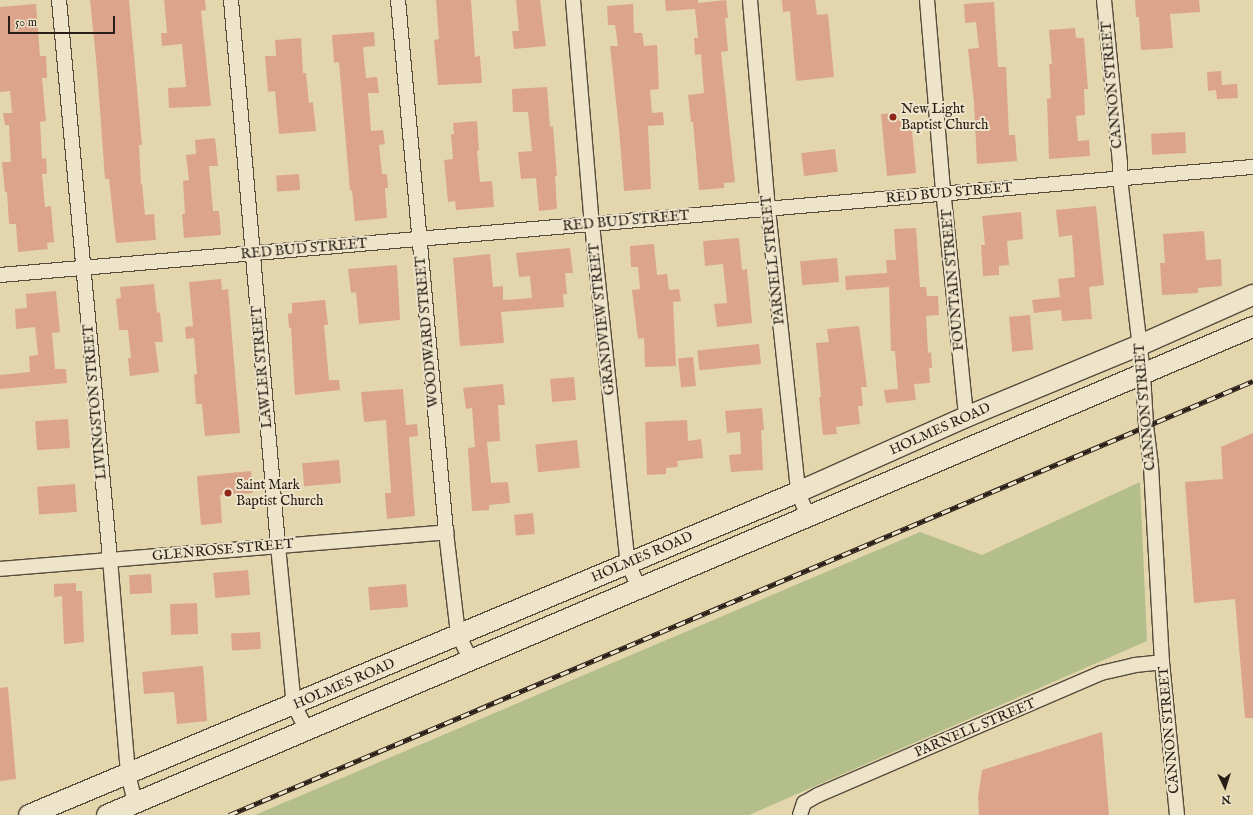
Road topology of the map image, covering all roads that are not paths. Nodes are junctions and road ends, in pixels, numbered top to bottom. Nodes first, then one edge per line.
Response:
1 (59, 0) edge
2 (231, 0) edge
3 (398, 0) edge
4 (573, 0) edge
5 (750, 0) edge
6 (927, 0) edge
7 (1104, 0) edge
8 (1253, 166) edge
9 (1120, 178) junction
10 (945, 193) junction
11 (768, 208) junction
12 (592, 224) junction
13 (419, 239) junction
14 (252, 253) junction
15 (83, 268) junction
16 (0, 275) edge
17 (1253, 295) edge
18 (1253, 327) edge
19 (1140, 345) junction
20 (1143, 374) junction
21 (966, 417) junction
22 (798, 492) junction
23 (808, 517) junction
24 (446, 532) junction
25 (278, 546) junction
26 (110, 559) junction
27 (628, 564) junction
28 (0, 569) edge
29 (639, 588) junction
30 (458, 634) junction
31 (471, 660) junction
32 (1162, 662) junction
33 (294, 705) junction
34 (307, 731) junction
35 (128, 774) junction
36 (135, 803) junction
37 (29, 815) edge
38 (107, 815) edge
39 (800, 815) edge
40 (1176, 815) edge

1 - 15 street, LIVINGSTON STREET
2 - 14 street, LAWLER STREET
3 - 13 street, WOODWARD STREET
4 - 12 street, GRANDVIEW STREET
5 - 11 street, PARNELL STREET
6 - 10 street, FOUNTAIN STREET
7 - 9 street, CANNON STREET
8 - 9 street, RED BUD STREET
9 - 10 street, RED BUD STREET
9 - 19 street, CANNON STREET
10 - 11 street, RED BUD STREET
10 - 21 street, FOUNTAIN STREET
11 - 12 street, RED BUD STREET
11 - 22 street, PARNELL STREET
12 - 13 street, RED BUD STREET
12 - 27 street, GRANDVIEW STREET
13 - 14 street, RED BUD STREET
13 - 24 street, WOODWARD STREET
14 - 15 street, RED BUD STREET
14 - 25 street, LAWLER STREET
15 - 16 street, RED BUD STREET
15 - 26 street, LIVINGSTON STREET
17 - 19 main road, HOLMES ROAD
18 - 20 main road, HOLMES ROAD
19 - 20 street, CANNON STREET
19 - 21 main road, HOLMES ROAD
20 - 23 main road, HOLMES ROAD
20 - 32 street, CANNON STREET
21 - 22 main road, HOLMES ROAD
22 - 23 street, PARNELL STREET
22 - 27 main road, HOLMES ROAD
23 - 29 main road, HOLMES ROAD
24 - 25 street, GLENROSE STREET
24 - 30 street, WOODWARD STREET
25 - 26 street, GLENROSE STREET
25 - 33 street, LAWLER STREET
26 - 28 street, GLENROSE STREET
26 - 35 street, LIVINGSTON STREET
27 - 29 street, GRANDVIEW STREET
27 - 30 main road, HOLMES ROAD
29 - 31 main road, HOLMES ROAD
30 - 31 street, WOODWARD STREET
30 - 33 main road, HOLMES ROAD
31 - 34 main road, HOLMES ROAD
32 - 39 street, PARNELL STREET
32 - 40 street, CANNON STREET
33 - 34 street, LAWLER STREET
33 - 35 main road, HOLMES ROAD
34 - 36 main road, HOLMES ROAD
35 - 36 street, LIVINGSTON STREET
35 - 37 main road, HOLMES ROAD
36 - 38 main road, HOLMES ROAD

